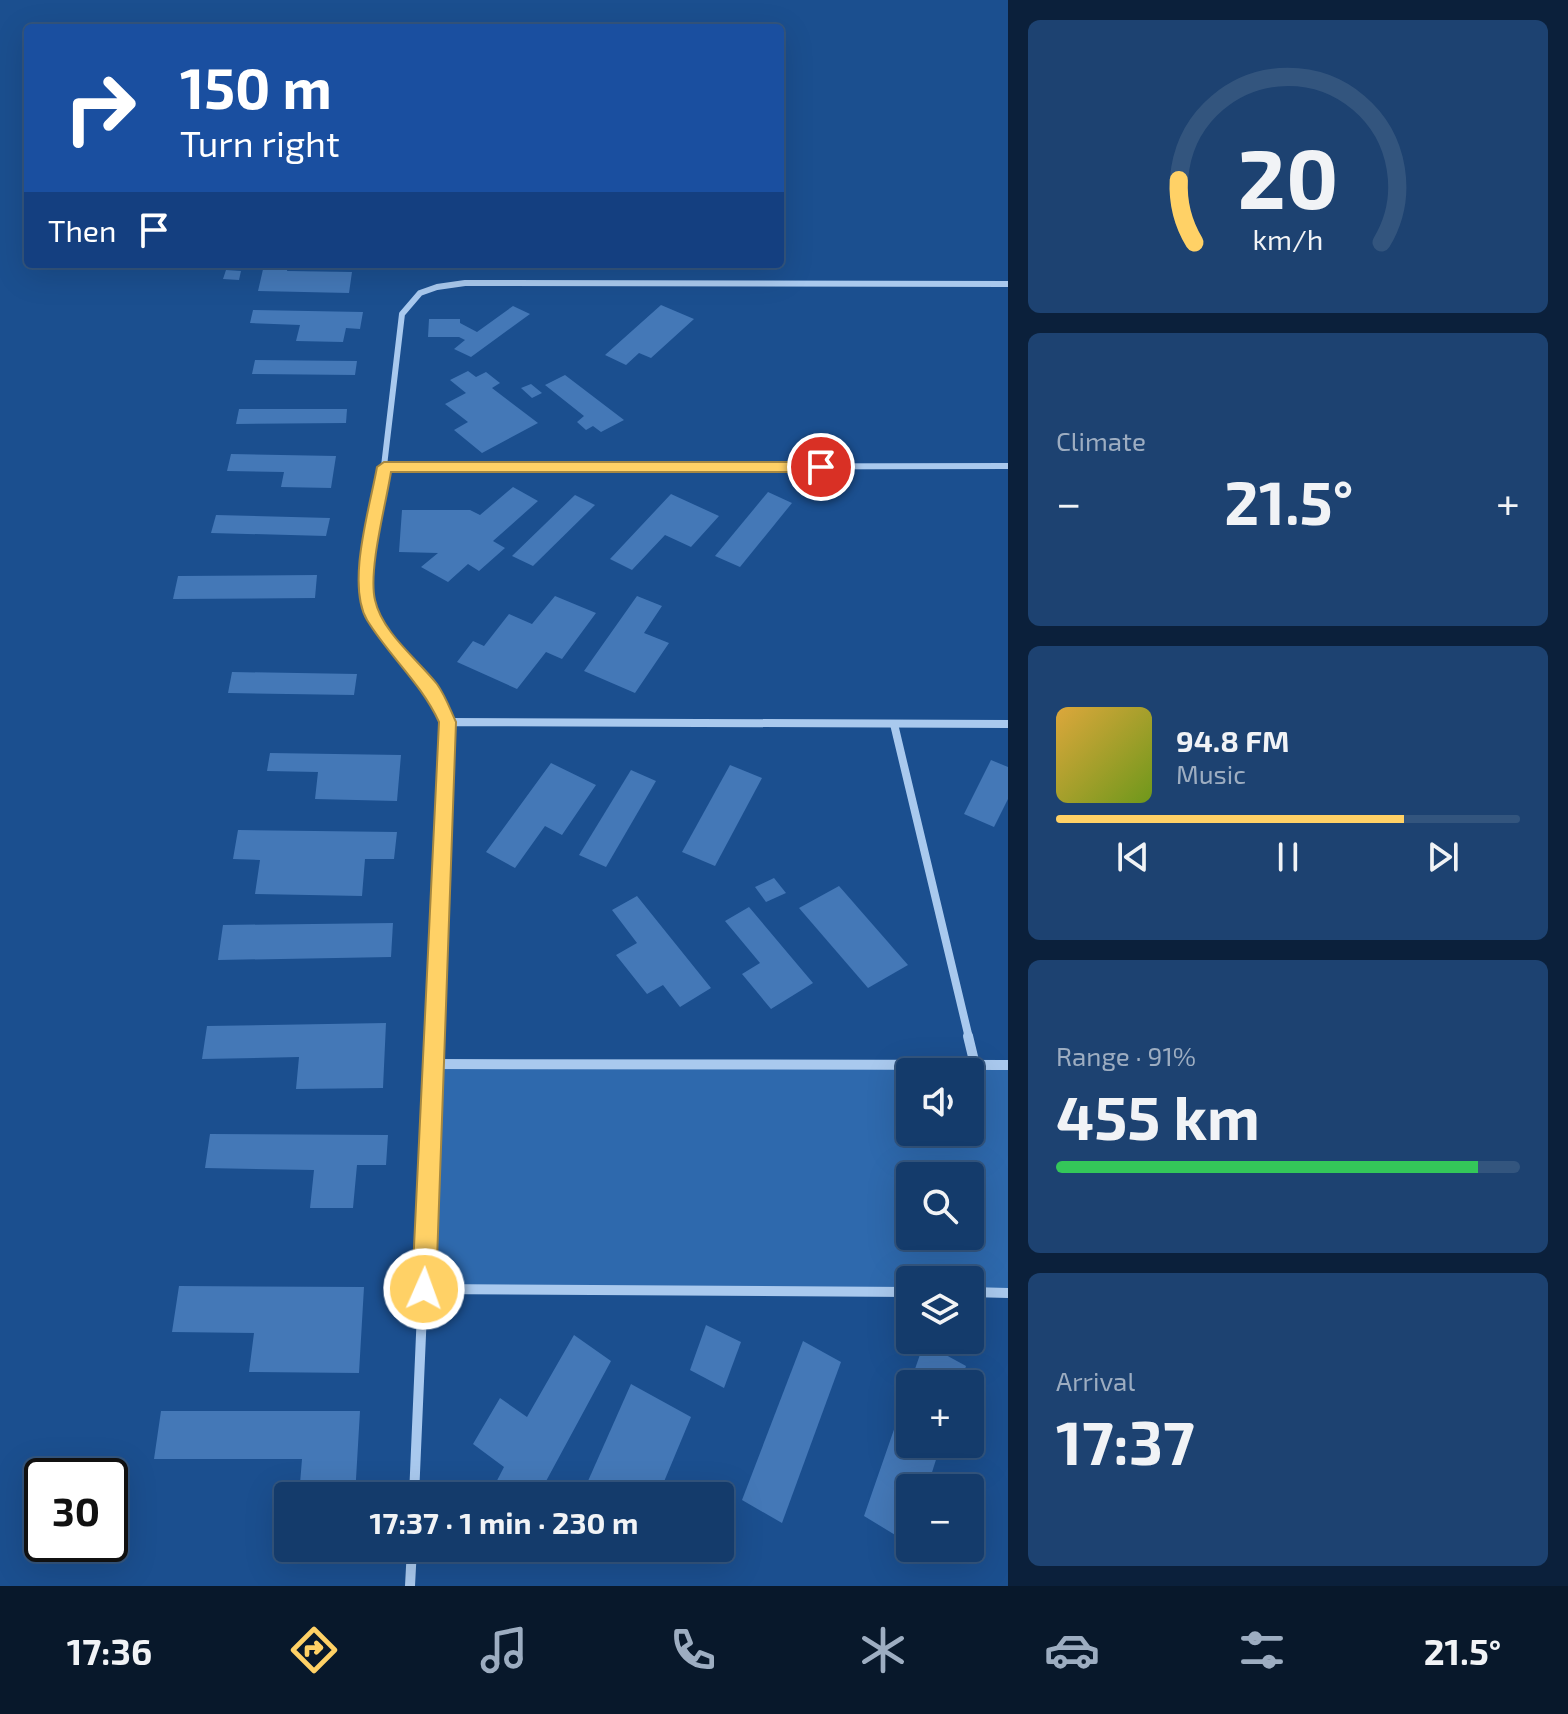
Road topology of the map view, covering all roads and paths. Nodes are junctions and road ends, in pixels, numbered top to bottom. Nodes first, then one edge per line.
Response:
1 (1008, 284) edge
2 (1008, 466) edge
3 (384, 467) junction
4 (448, 722) junction
5 (894, 724) junction
6 (1008, 724) edge
7 (973, 1058) edge
8 (433, 1064) junction
9 (896, 1065) edge
10 (984, 1065) edge
11 (1008, 1065) edge
12 (424, 1289) junction
13 (896, 1292) edge
14 (984, 1292) edge
15 (1008, 1293) edge
16 (415, 1482) edge
17 (411, 1562) edge
18 (410, 1586) edge

1 - 3 street
2 - 3 street
3 - 4 street
4 - 5 street
4 - 8 street
5 - 6 street
5 - 7 street
8 - 9 street
8 - 12 street
10 - 11 street
12 - 13 street
12 - 16 street
14 - 15 street
17 - 18 street

